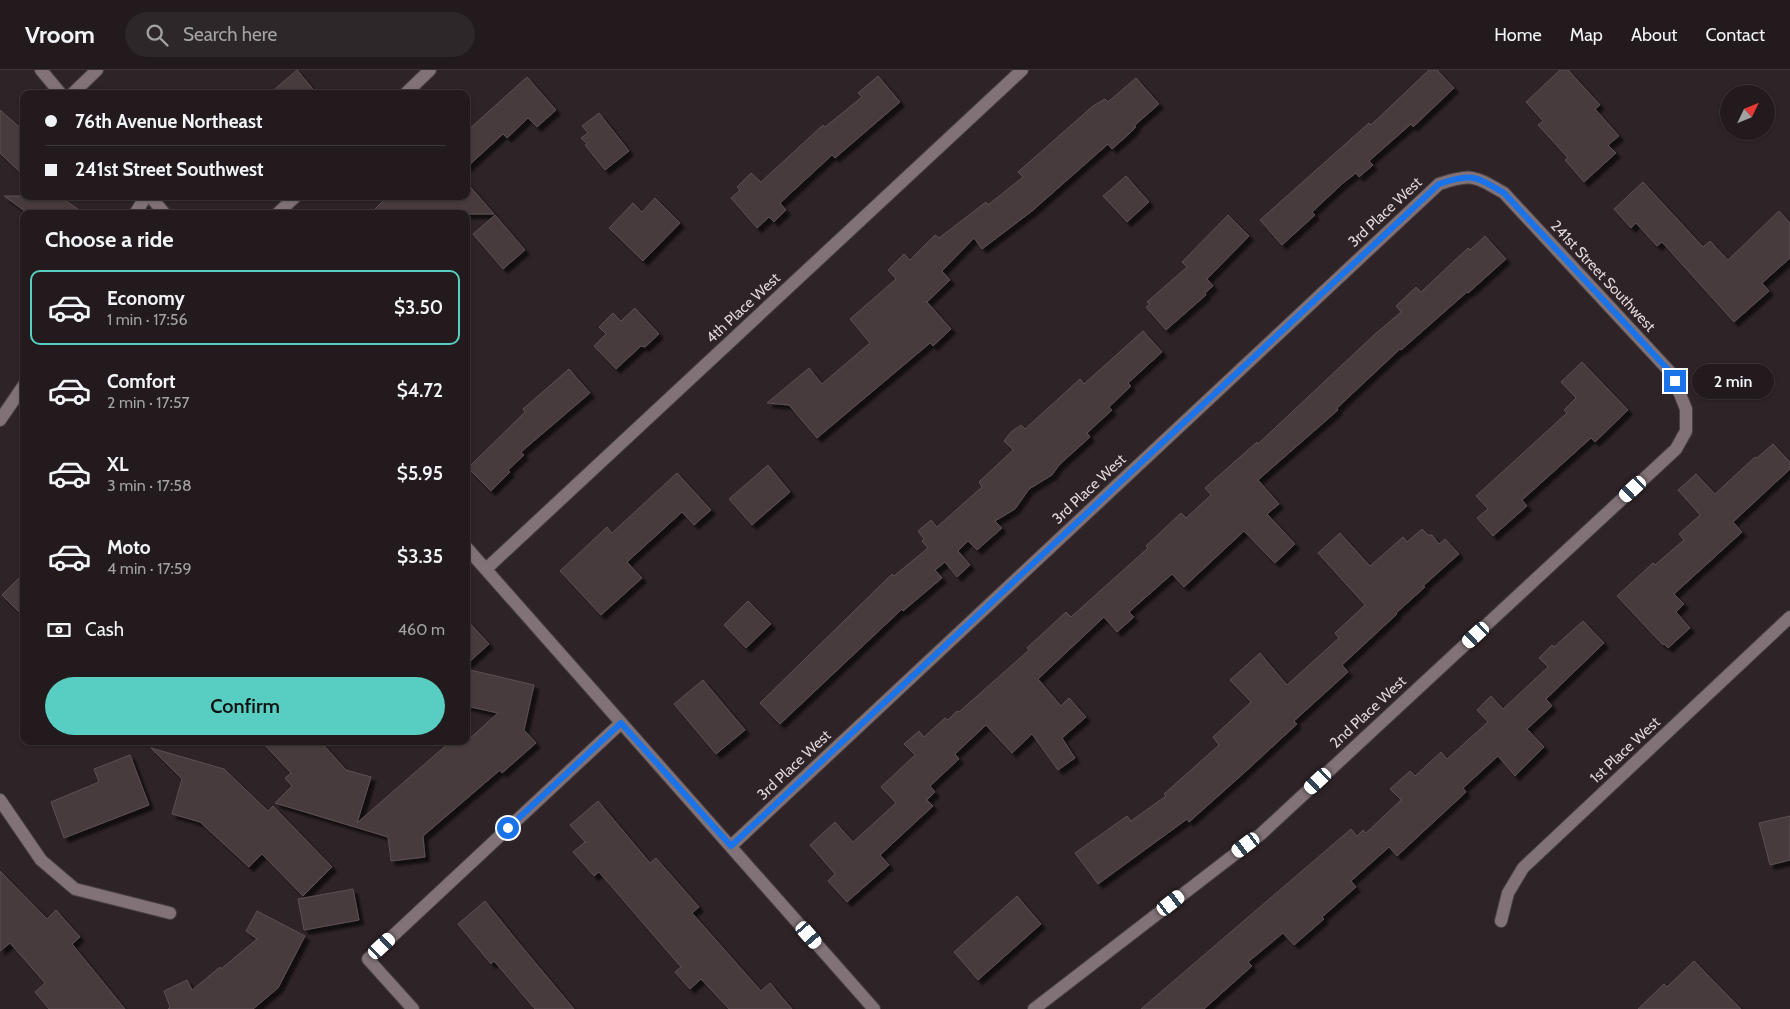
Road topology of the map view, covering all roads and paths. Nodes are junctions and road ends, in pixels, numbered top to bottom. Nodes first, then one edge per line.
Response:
1 (41, 70) edge
2 (97, 70) edge
3 (430, 70) edge
4 (1022, 70) edge
5 (58, 90) edge
6 (76, 90) edge
7 (409, 90) edge
8 (1480, 179) joint
9 (152, 200) edge
10 (292, 200) edge
11 (161, 210) edge
12 (281, 210) edge
13 (20, 391) edge
14 (1686, 409) joint
15 (0, 420) edge
16 (470, 551) edge
17 (486, 569) junction
18 (1790, 617) edge
19 (621, 723) junction
20 (0, 800) edge
21 (731, 846) junction
22 (170, 912) dead end
23 (1501, 920) dead end
24 (413, 1009) edge
25 (874, 1009) edge
26 (1034, 1009) edge

1 - 5 street
2 - 6 street
3 - 7 street
4 - 17 street, 4th Place West
8 - 14 street, 241st Street Southwest
8 - 21 street, 3rd Place West
9 - 11 street
10 - 12 street
13 - 15 street
14 - 26 street, 2nd Place West
16 - 17 street
17 - 19 street
18 - 23 street, 1st Place West
19 - 21 street
19 - 24 street
20 - 22 street
21 - 25 street

